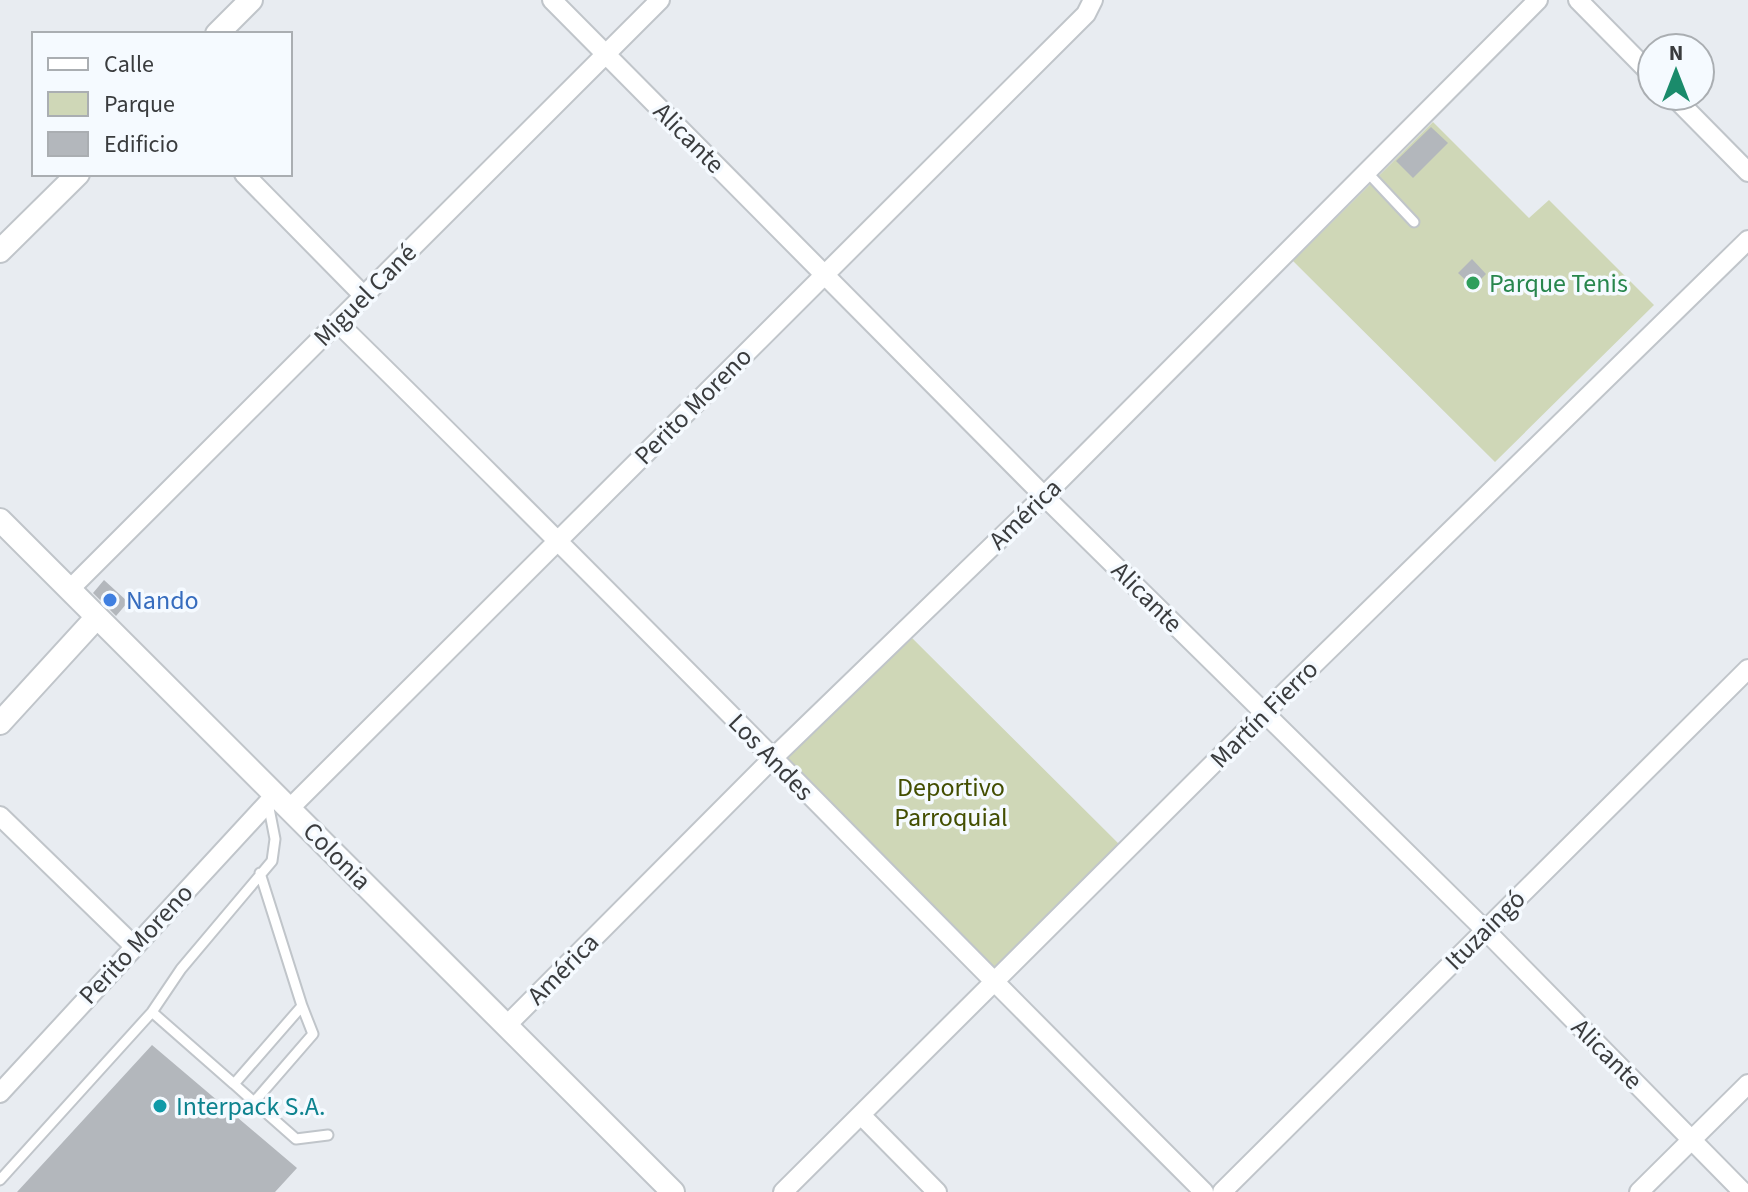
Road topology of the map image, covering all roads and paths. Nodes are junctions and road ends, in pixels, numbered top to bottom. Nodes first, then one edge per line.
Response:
1 (251, 0) edge
2 (552, 0) edge
3 (660, 0) edge
4 (1093, 0) edge
5 (1538, 0) edge
6 (1578, 0) edge
7 (219, 32) edge
8 (606, 54) junction
9 (1636, 59) edge
10 (1689, 112) edge
11 (1367, 171) junction
12 (1748, 172) edge
13 (76, 176) edge
14 (246, 176) edge
15 (1414, 222) dead end
16 (1748, 240) edge
17 (0, 251) edge
18 (825, 276) junction
19 (364, 296) junction
20 (338, 323) junction
21 (1044, 496) junction
22 (0, 520) edge
23 (559, 539) junction
24 (70, 589) junction
25 (97, 617) junction
26 (1748, 669) edge
27 (1264, 713) junction
28 (0, 723) edge
29 (772, 759) junction
30 (277, 803) junction
31 (0, 816) edge
32 (260, 873) junction
33 (1485, 930) junction
34 (134, 946) junction
35 (994, 982) junction
36 (302, 1006) junction
37 (152, 1012) junction
38 (508, 1024) junction
39 (234, 1084) junction
40 (1748, 1084) edge
41 (0, 1093) edge
42 (254, 1102) junction
43 (861, 1115) junction
44 (328, 1135) dead end
45 (1691, 1139) junction
46 (0, 1180) edge
47 (673, 1192) edge
48 (783, 1192) edge
49 (937, 1192) edge
50 (1204, 1192) edge
51 (1222, 1192) edge
52 (1639, 1192) edge
53 (1743, 1192) edge

1 - 7 street
2 - 8 street, Alicante
3 - 8 street, Miguel Cané
4 - 18 street, Perito Moreno
5 - 11 street, América
6 - 9 street
8 - 18 street, Alicante
8 - 19 street, Miguel Cané
10 - 12 street
11 - 15 lane
11 - 21 street, América
13 - 17 street
14 - 19 street
16 - 27 street, Martín Fierro
18 - 21 street, Alicante
18 - 23 street, Perito Moreno
19 - 20 street, Miguel Cané
20 - 23 street, Los Andes
20 - 24 street, Miguel Cané
21 - 27 street, Alicante
21 - 29 street, América
22 - 24 street, Colonia
23 - 29 street, Los Andes
23 - 30 street, Perito Moreno
24 - 25 street, Colonia
25 - 28 street
25 - 30 street, Colonia
26 - 33 street, Ituzaingó
27 - 33 street, Alicante
27 - 35 street, Martín Fierro
29 - 35 street, Los Andes
29 - 38 street, América
30 - 32 lane
30 - 34 street, Perito Moreno
30 - 38 street, Colonia
31 - 34 street
32 - 36 lane
32 - 37 lane
33 - 45 street, Alicante
33 - 51 street, Ituzaingó
34 - 41 street, Perito Moreno
35 - 43 street, Martín Fierro
35 - 50 street, Los Andes
36 - 39 lane
36 - 42 lane
37 - 39 lane
37 - 46 lane
38 - 47 street, Colonia
39 - 42 lane
40 - 45 street
42 - 44 lane
43 - 48 street, Martín Fierro
43 - 49 street
45 - 52 street
45 - 53 street, Alicante

